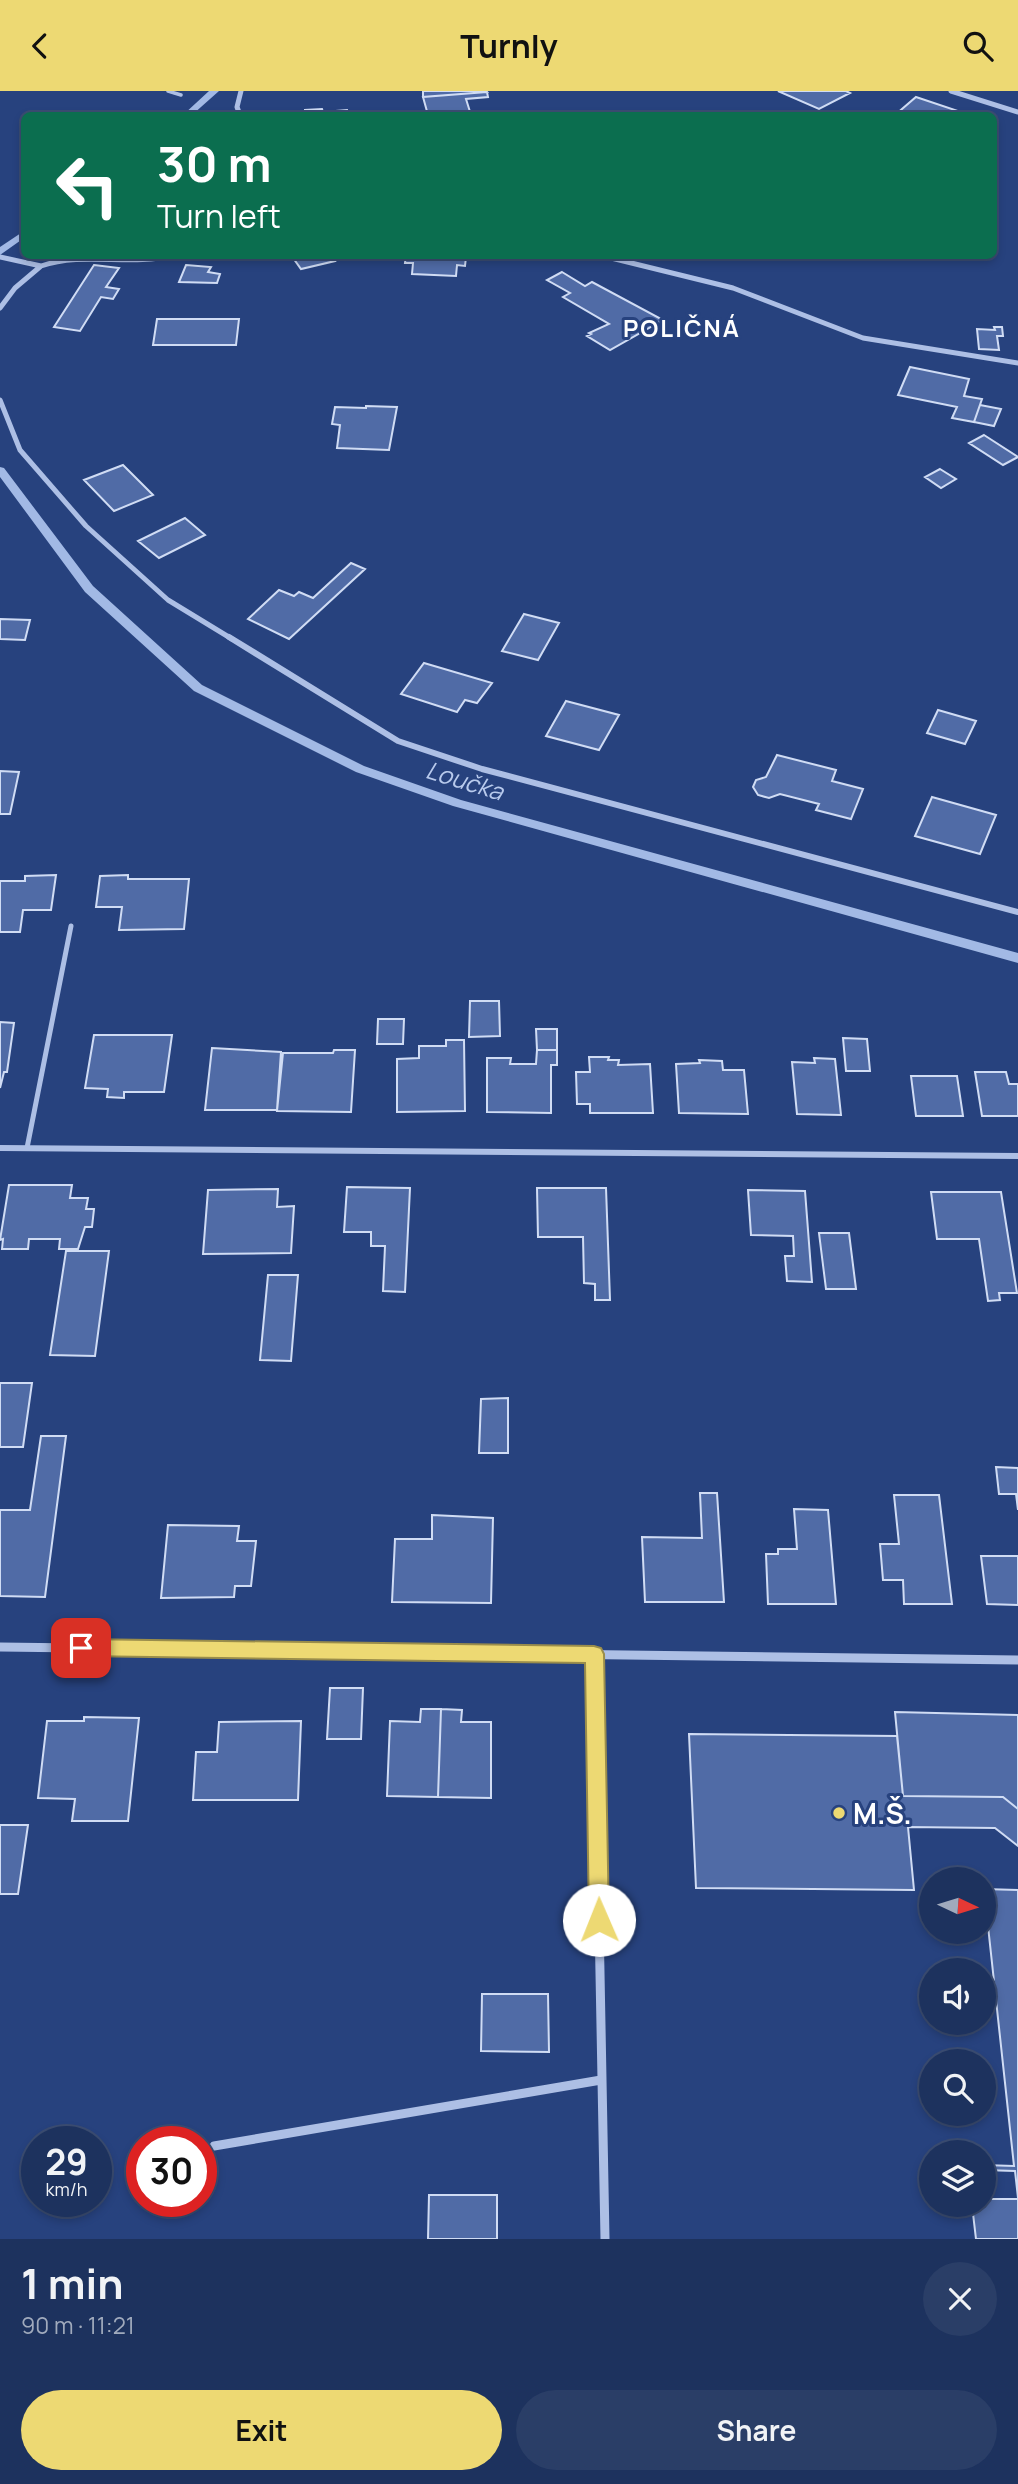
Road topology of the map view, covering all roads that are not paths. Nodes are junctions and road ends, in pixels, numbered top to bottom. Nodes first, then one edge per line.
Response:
1 (168, 91) edge
2 (241, 91) edge
3 (951, 91) edge
4 (181, 95) dead end
5 (239, 112) edge
6 (1018, 112) edge
7 (0, 257) edge
8 (67, 259) edge
9 (96, 259) edge
10 (155, 259) edge
11 (615, 259) edge
12 (41, 266) junction
13 (0, 308) edge
14 (1018, 363) edge
15 (0, 400) edge
16 (1018, 912) edge
17 (71, 926) dead end
18 (0, 1148) edge
19 (27, 1148) junction
20 (1018, 1156) edge
21 (0, 1647) edge
22 (594, 1654) junction
23 (1018, 1660) edge
24 (601, 2080) junction
25 (217, 2145) edge
26 (605, 2239) edge

1 - 4 lane
2 - 5 street
3 - 6 street
7 - 12 street
8 - 12 street
9 - 10 street
11 - 14 street
12 - 13 street
15 - 16 street
17 - 19 lane
18 - 19 street
19 - 20 street
21 - 22 street
22 - 23 street
22 - 24 street
24 - 25 street
24 - 26 street

